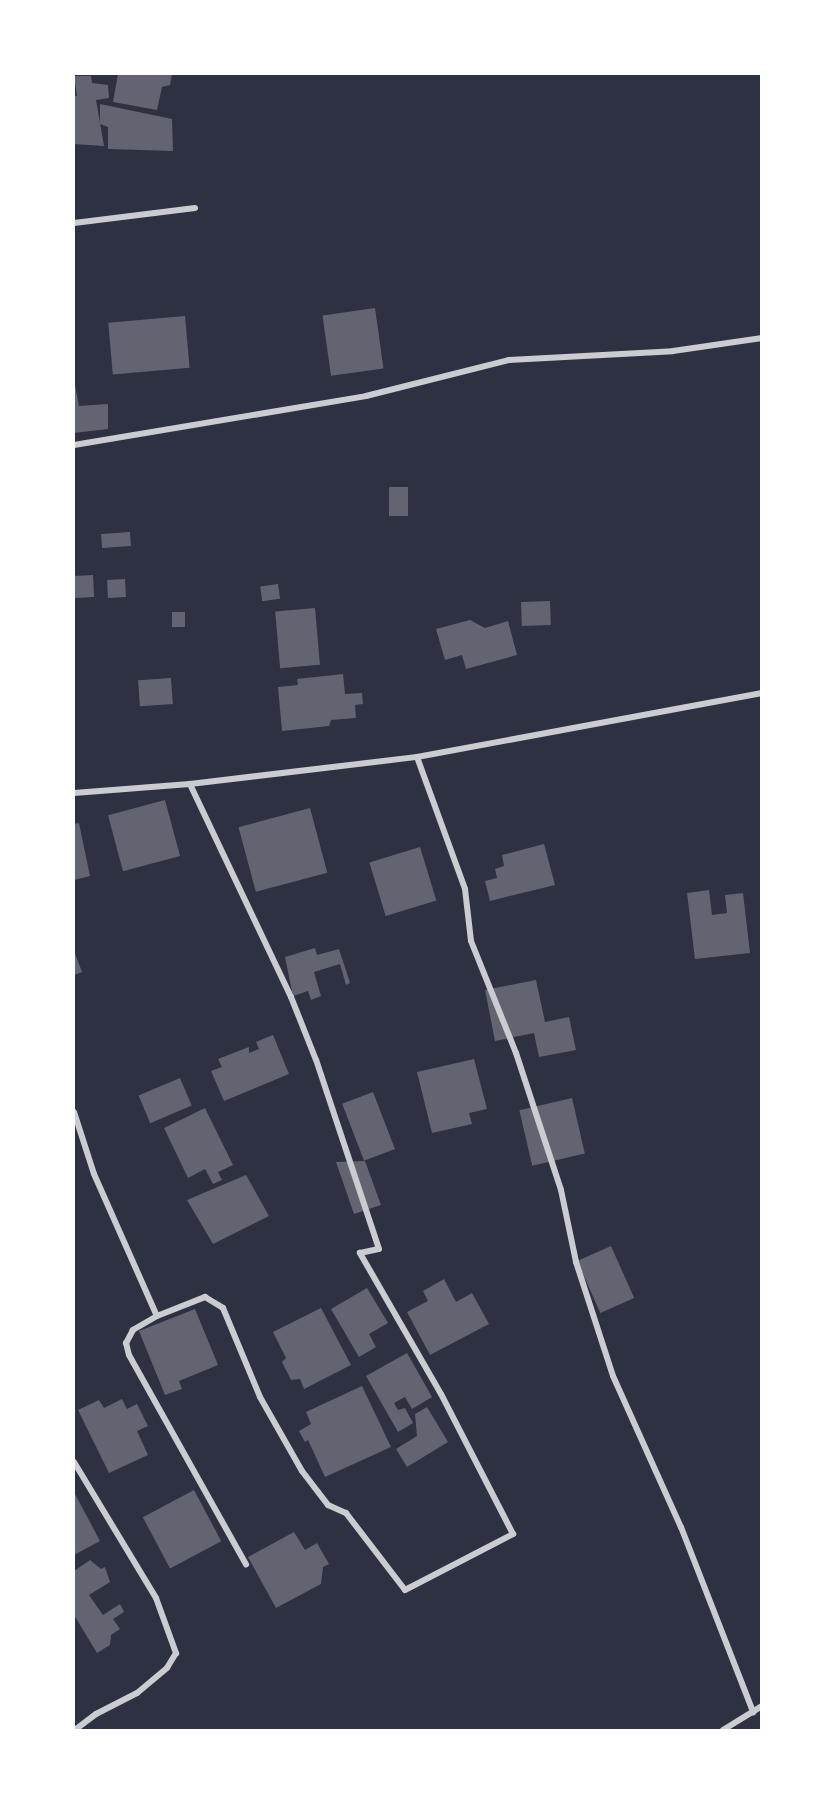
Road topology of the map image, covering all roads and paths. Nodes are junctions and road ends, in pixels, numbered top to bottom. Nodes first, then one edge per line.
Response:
1 (195, 208) dead end
2 (74, 223) edge
3 (762, 338) edge
4 (74, 445) edge
5 (762, 693) edge
6 (417, 757) junction
7 (190, 784) junction
8 (74, 793) edge
9 (74, 1112) edge
10 (157, 1316) junction
11 (74, 1462) edge
12 (246, 1564) dead end
13 (762, 1706) edge
14 (753, 1712) junction
15 (75, 1731) edge
16 (723, 1731) edge

1 - 2 street
3 - 4 street
5 - 6 street
6 - 7 street
6 - 14 street
7 - 8 street
7 - 10 street
9 - 10 street
10 - 12 street
11 - 15 street
13 - 14 street
14 - 16 street

